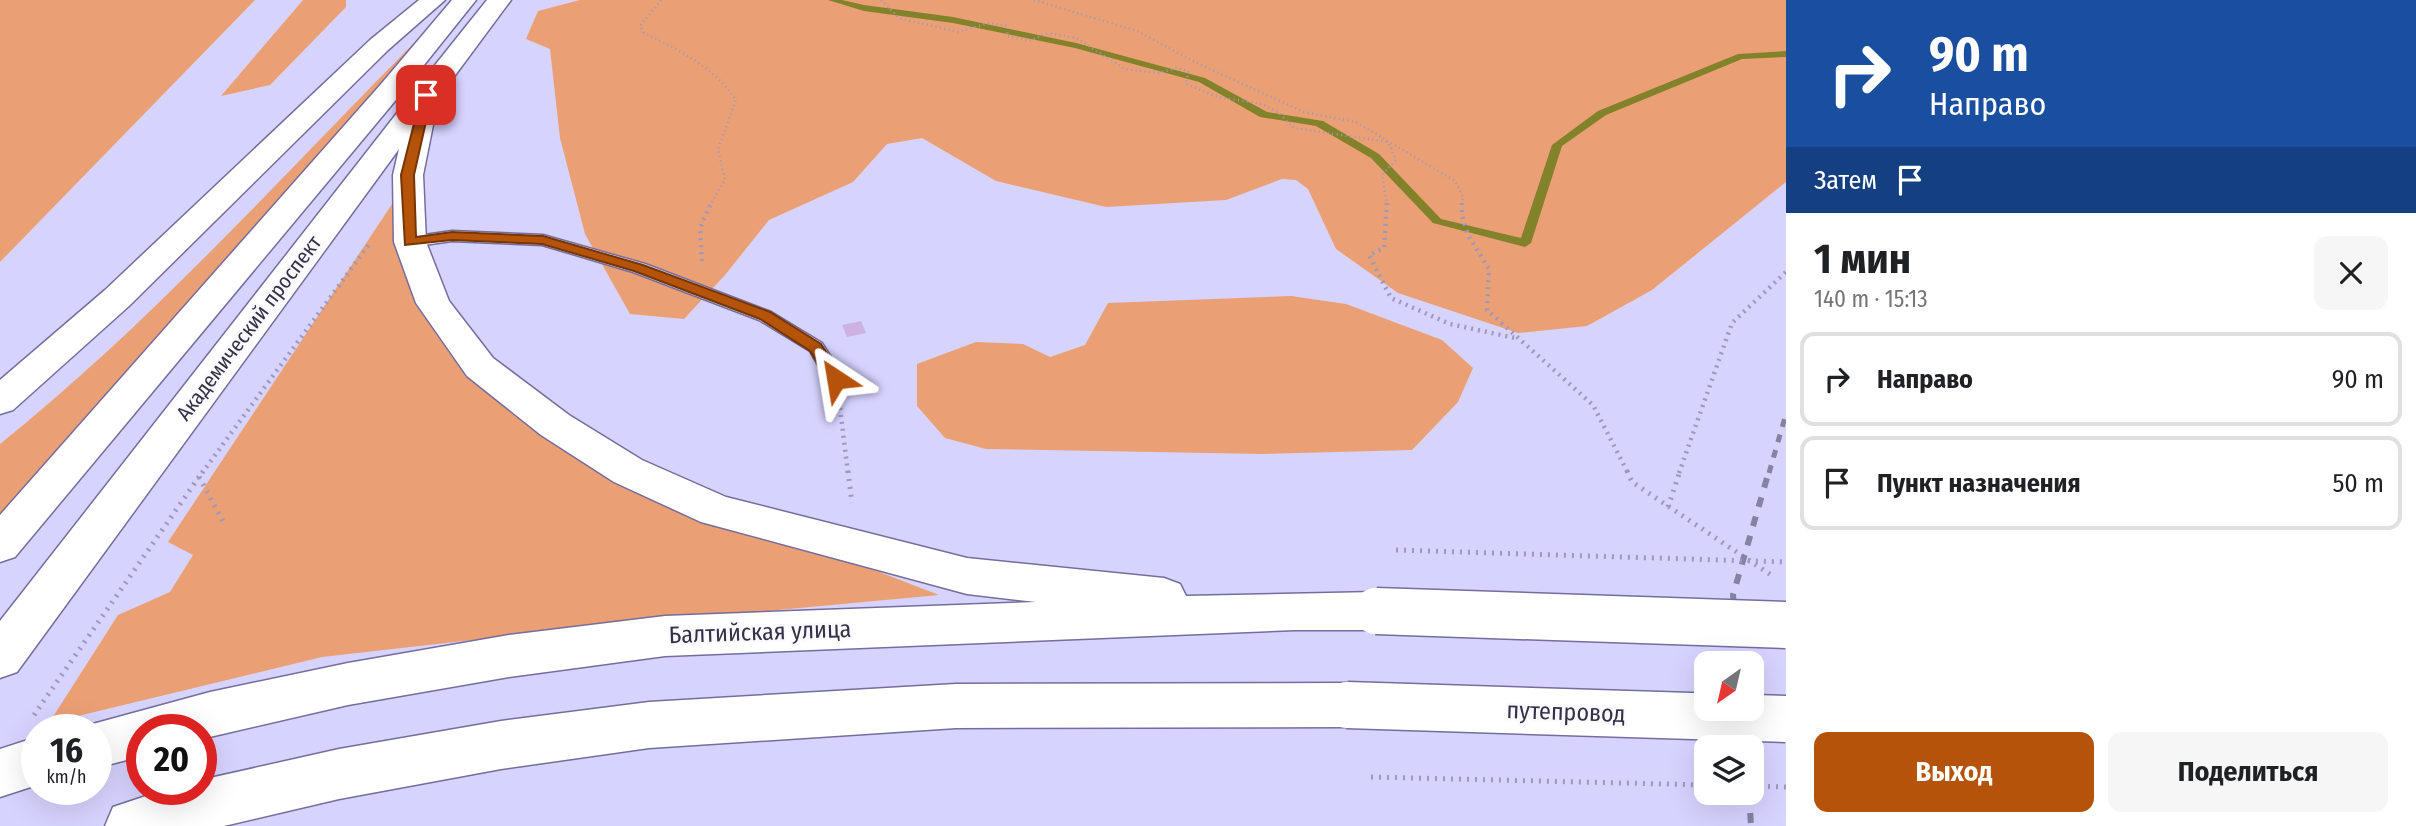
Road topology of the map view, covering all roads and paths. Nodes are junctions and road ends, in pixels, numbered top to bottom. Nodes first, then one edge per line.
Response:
1 (433, 0) edge
2 (464, 0) edge
3 (499, 0) edge
4 (661, 0) edge
5 (881, 0) edge
6 (1034, 0) edge
7 (408, 92) junction
8 (1388, 142) junction
9 (392, 240) junction
10 (1786, 272) edge
11 (718, 298) junction
12 (1519, 338) junction
13 (836, 379) joint
14 (0, 401) edge
15 (200, 477) junction
16 (852, 503) dead end
17 (1668, 507) junction
18 (225, 525) dead end
19 (0, 545) edge
20 (1396, 550) dead end
21 (1786, 562) edge
22 (1776, 578) dead end
23 (1295, 611) junction
24 (1786, 625) edge
25 (0, 657) edge
26 (49, 714) edge
27 (210, 714) edge
28 (1786, 719) edge
29 (21, 753) edge
30 (0, 773) edge
31 (1371, 777) dead end
32 (1694, 785) edge
33 (1764, 786) edge
34 (1786, 787) edge
35 (132, 826) edge

1 - 14 main road
2 - 7 main road, Академический проспект
3 - 7 main road, Академический проспект
4 - 11 path
5 - 8 path
6 - 8 path
7 - 9 main road
7 - 19 main road, Академический проспект
7 - 25 main road, Академический проспект
8 - 12 path
8 - 12 path
9 - 11 lane
9 - 15 path
9 - 23 main road
10 - 17 path
11 - 13 lane
12 - 17 path
13 - 16 path
15 - 18 path
15 - 26 path
17 - 22 path
20 - 21 path, bridge
23 - 24 main road, Балтийская улица, bridge
23 - 27 main road, Балтийская улица
28 - 35 main road, путепровод, bridge
29 - 30 main road
31 - 32 path
33 - 34 path

